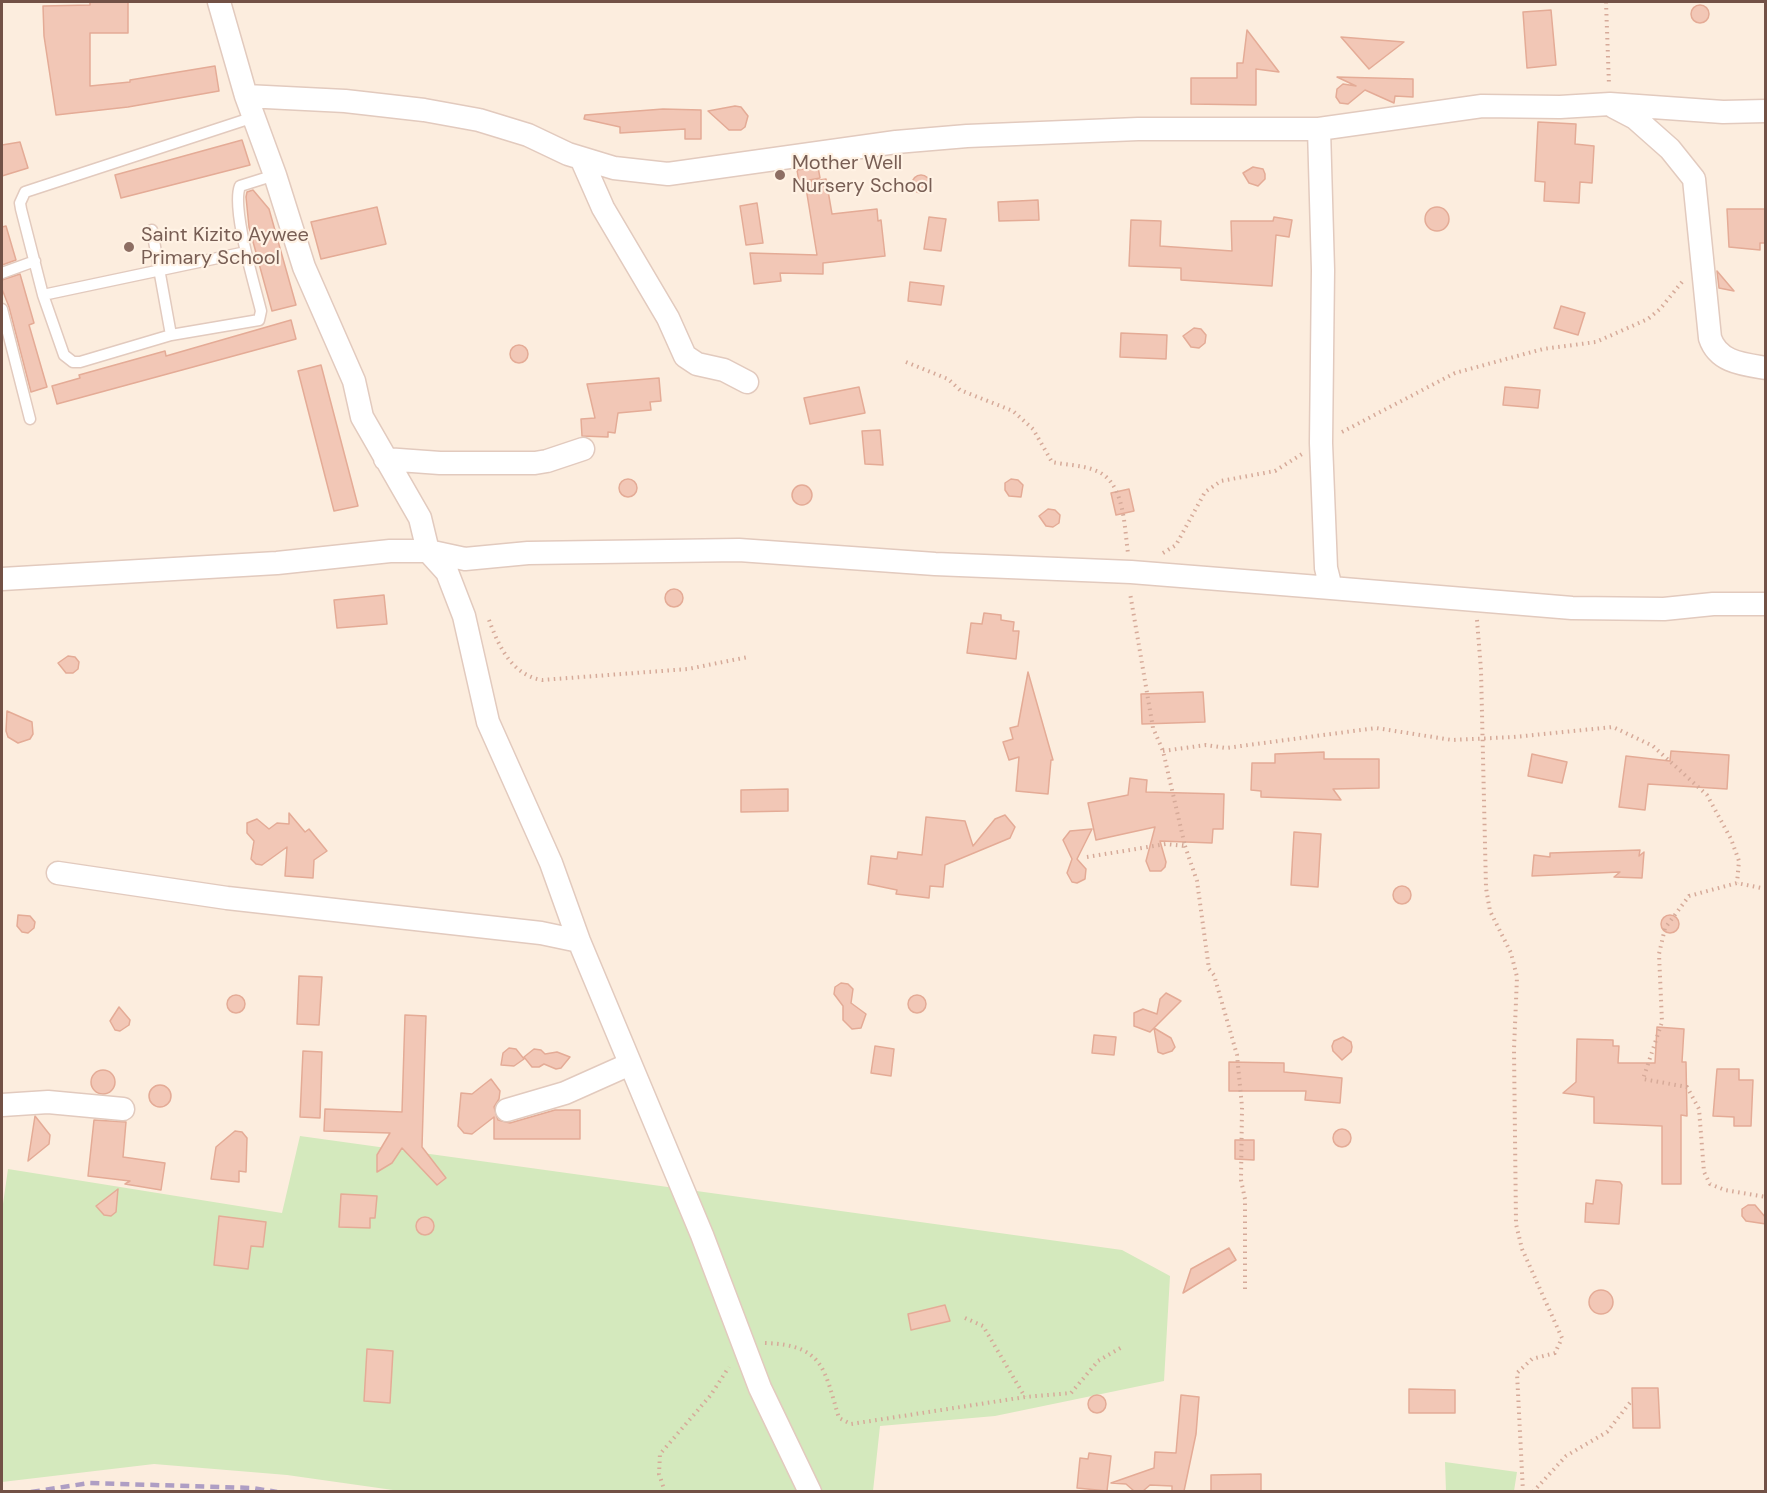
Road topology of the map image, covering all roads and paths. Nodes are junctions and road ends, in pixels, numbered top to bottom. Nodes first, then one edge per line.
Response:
1 (219, 2) edge
2 (1606, 2) edge
3 (1610, 104) junction
4 (250, 107) junction
5 (1766, 111) edge
6 (1319, 129) junction
7 (581, 158) junction
8 (275, 175) junction
9 (152, 230) dead end
10 (246, 252) junction
11 (1702, 255) junction
12 (35, 261) junction
13 (159, 270) junction
14 (2, 273) edge
15 (43, 295) junction
16 (2, 309) edge
17 (171, 335) junction
18 (906, 362) dead end
19 (1766, 368) edge
20 (747, 382) dead end
21 (30, 419) dead end
22 (1321, 443) junction
23 (583, 449) dead end
24 (386, 459) junction
25 (428, 551) junction
26 (1131, 572) junction
27 (2, 579) edge
28 (1331, 588) junction
29 (1476, 600) junction
30 (1766, 604) edge
31 (485, 610) dead end
32 (748, 657) dead end
33 (1482, 739) junction
34 (1163, 751) junction
35 (1185, 846) junction
36 (1087, 857) dead end
37 (58, 873) dead end
38 (1737, 883) junction
39 (1766, 889) edge
40 (579, 941) junction
41 (630, 1064) junction
42 (2, 1105) edge
43 (123, 1109) dead end
44 (507, 1110) dead end
45 (1766, 1197) edge
46 (1245, 1289) dead end
47 (965, 1318) dead end
48 (743, 1343) junction
49 (1124, 1346) dead end
50 (1025, 1397) junction
51 (1632, 1400) dead end
52 (665, 1491) edge
53 (810, 1491) edge
54 (1523, 1491) edge
55 (1533, 1491) edge

1 - 4 street
2 - 3 path
3 - 5 street
3 - 6 street
3 - 11 street
4 - 7 street
4 - 8 street
4 - 12 lane
6 - 7 street
6 - 22 street
7 - 20 street
8 - 10 lane
8 - 24 street
9 - 13 lane
10 - 13 lane
10 - 17 lane
11 - 19 street
11 - 22 path
12 - 14 lane
12 - 15 lane
13 - 15 lane
13 - 17 lane
15 - 17 lane
16 - 21 lane
18 - 26 path
22 - 26 path
22 - 28 street
23 - 24 street
24 - 25 street
25 - 26 street
25 - 27 street
25 - 40 street
26 - 28 street
26 - 34 path
28 - 29 street
29 - 30 street
29 - 33 path
31 - 32 path
33 - 34 path
33 - 38 path
33 - 54 path
34 - 35 path
35 - 36 path
35 - 46 path
37 - 40 street
38 - 39 path
38 - 45 path
40 - 41 street
41 - 44 street
41 - 48 street
42 - 43 street
47 - 50 path
48 - 50 path
48 - 52 path
48 - 53 street
49 - 50 path
51 - 55 path

